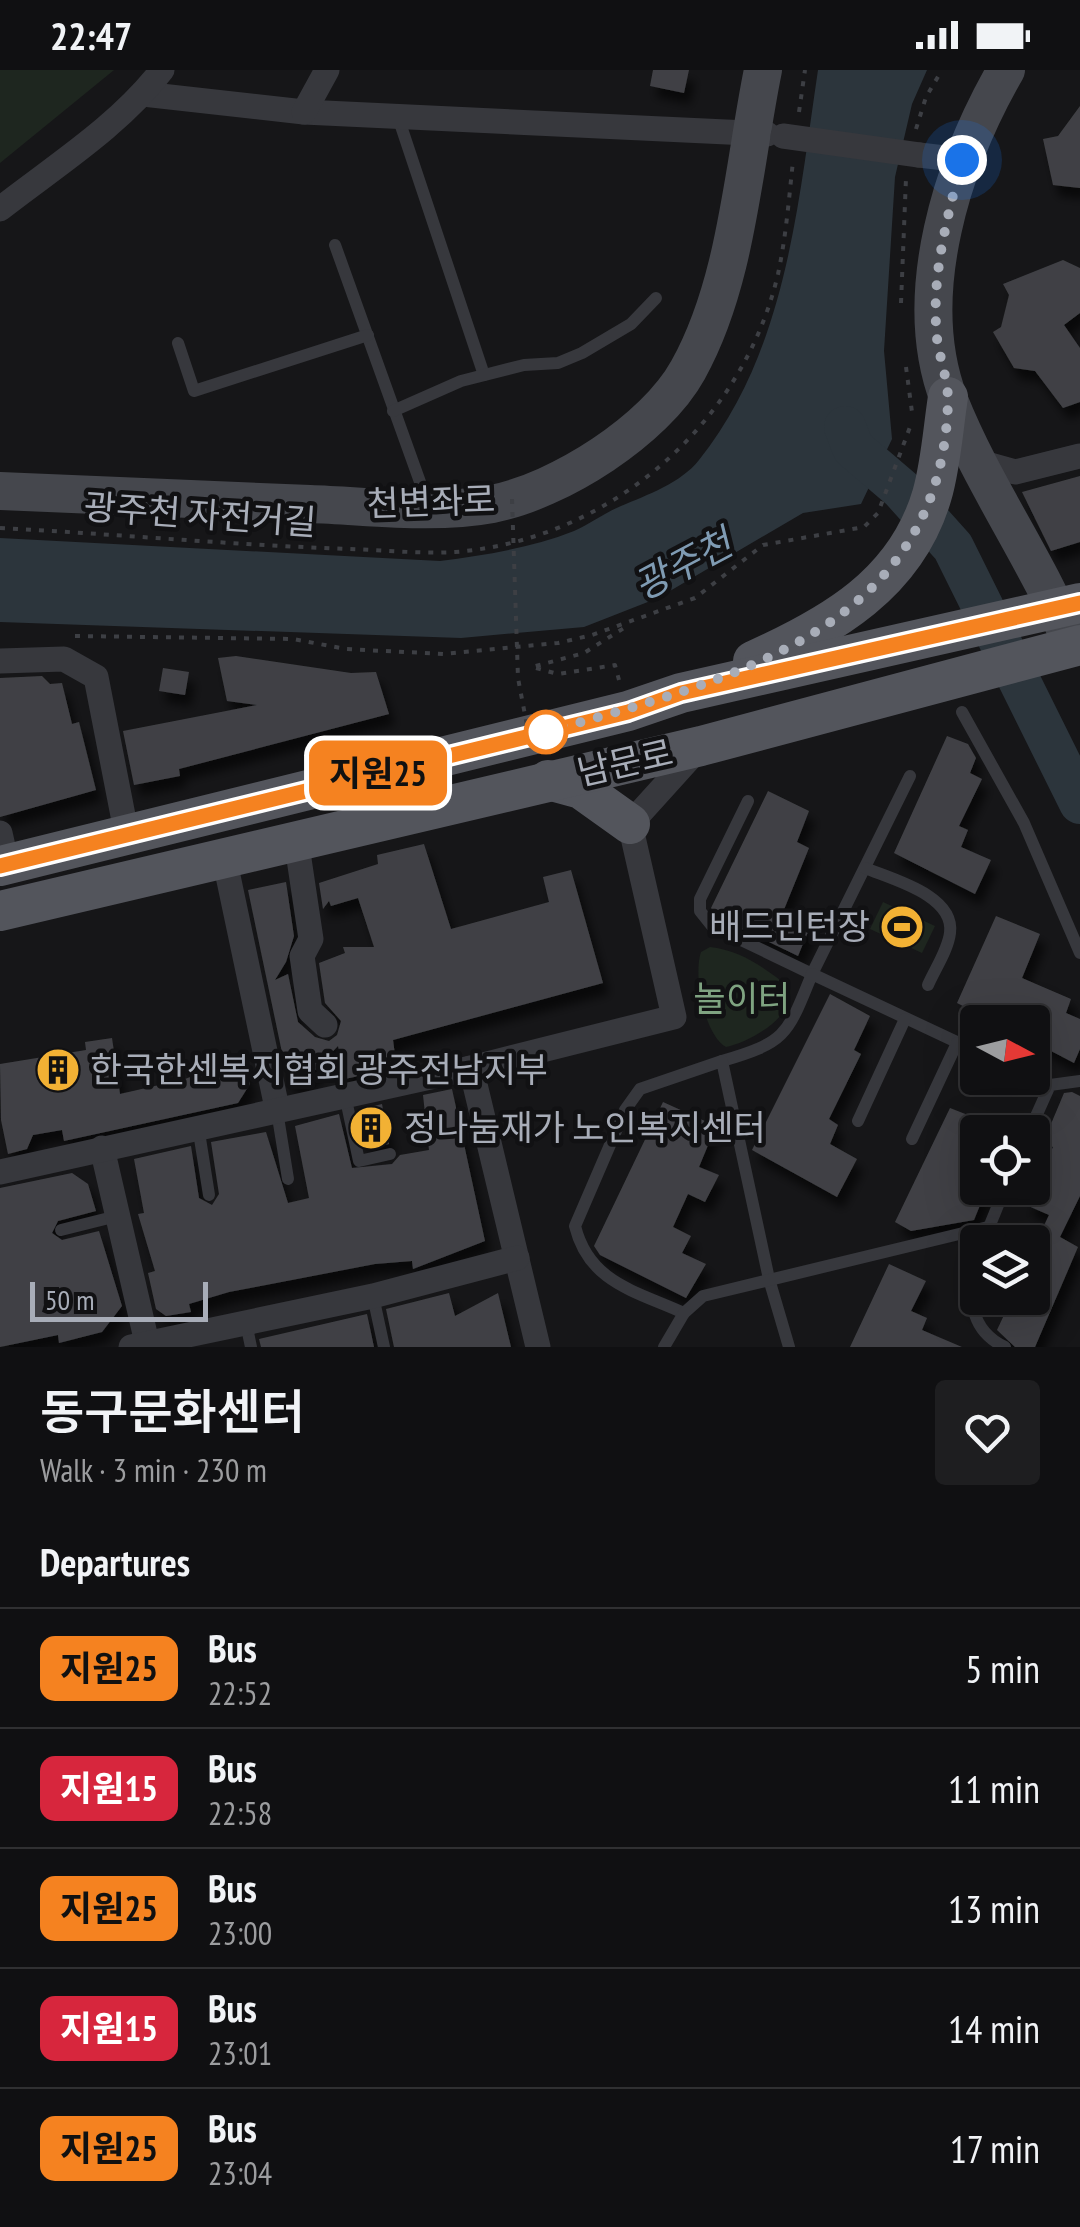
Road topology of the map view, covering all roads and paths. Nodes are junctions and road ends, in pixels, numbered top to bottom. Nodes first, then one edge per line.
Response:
1 (162, 70) edge
2 (327, 70) edge
3 (763, 70) edge
4 (805, 70) edge
5 (1006, 70) edge
6 (143, 94) junction
7 (304, 112) junction
8 (398, 116) junction
9 (781, 136) junction
10 (962, 160) junction
11 (0, 209) edge
12 (335, 245) dead end
13 (656, 298) dead end
14 (368, 335) junction
15 (178, 343) dead end
16 (484, 375) junction
17 (948, 397) junction
18 (393, 411) junction
19 (905, 443) dead end
20 (1080, 456) edge
21 (976, 461) junction
22 (0, 490) edge
23 (512, 499) junction
24 (430, 509) junction
25 (0, 528) edge
26 (1068, 605) edge
27 (632, 623) junction
28 (58, 636) dead end
29 (1078, 651) edge
30 (0, 661) edge
31 (681, 693) junction
32 (958, 695) junction
33 (628, 712) junction
34 (529, 736) junction
35 (701, 746) junction
36 (910, 776) dead end
37 (548, 780) junction
38 (748, 802) dead end
39 (630, 824) junction
40 (128, 836) junction
41 (296, 839) junction
42 (2, 855) edge
43 (224, 857) junction
44 (865, 868) junction
45 (0, 911) edge
46 (1080, 953) edge
47 (812, 974) junction
48 (928, 985) dead end
49 (905, 1020) junction
50 (325, 1025) dead end
51 (957, 1043) junction
52 (960, 1044) edge
53 (722, 1061) junction
54 (470, 1068) junction
55 (1080, 1081) edge
56 (1050, 1085) edge
57 (344, 1092) junction
58 (277, 1108) junction
59 (858, 1120) dead end
60 (198, 1126) junction
61 (912, 1139) dead end
62 (102, 1148) junction
63 (390, 1154) dead end
64 (0, 1172) edge
65 (288, 1179) dead end
66 (209, 1195) dead end
67 (118, 1216) junction
68 (61, 1230) dead end
69 (960, 1234) edge
70 (517, 1258) junction
71 (768, 1279) junction
72 (373, 1296) junction
73 (684, 1313) junction
74 (975, 1315) edge
75 (248, 1335) edge
76 (142, 1346) edge
77 (384, 1347) edge
78 (538, 1347) edge
79 (664, 1347) edge
80 (789, 1347) edge
81 (1004, 1347) edge

1 - 6 street
2 - 7 street
3 - 9 main road, 천변좌로
4 - 9 path, 광주천 자전거길
5 - 10 main road
6 - 7 street
6 - 11 street
7 - 8 street
8 - 9 street
8 - 16 lane
9 - 10 street, bridge
9 - 23 main road, 천변좌로
9 - 25 path, 광주천 자전거길
10 - 17 main road
12 - 14 lane
13 - 16 lane
14 - 15 lane
14 - 18 lane
16 - 18 lane
17 - 21 main road
17 - 31 main road
18 - 24 lane
19 - 27 path
20 - 21 street
21 - 26 main road
22 - 24 main road, 천변좌로
23 - 24 main road, 천변좌로
23 - 34 path, bridge
26 - 29 main road
26 - 31 main road, 남문로
27 - 28 path
27 - 33 path
29 - 32 main road, 남문로
30 - 40 street
31 - 33 main road, 남문로
32 - 35 main road, 남문로
32 - 46 lane
33 - 34 main road, 남문로
34 - 40 main road, 남문로
35 - 37 main road, 남문로
35 - 39 street
36 - 44 lane
37 - 39 main road
37 - 41 main road, 남문로
38 - 47 lane
39 - 54 street
40 - 42 main road, 남문로
41 - 43 main road, 남문로
41 - 50 street
43 - 45 main road, 남문로
43 - 58 street
44 - 47 lane
44 - 48 lane
47 - 49 lane
47 - 53 lane
49 - 51 lane
49 - 59 lane
51 - 52 lane
51 - 61 lane
53 - 71 lane
53 - 73 lane
54 - 57 street
54 - 70 street
55 - 56 lane
57 - 58 street
57 - 63 lane
58 - 60 street
58 - 65 lane
60 - 62 street
60 - 66 lane
62 - 64 street
62 - 67 street
67 - 68 lane
67 - 76 street
69 - 71 lane
70 - 72 street
70 - 78 street
71 - 73 lane
71 - 80 lane
72 - 75 street
72 - 77 lane
73 - 79 lane
74 - 81 lane
75 - 76 street

